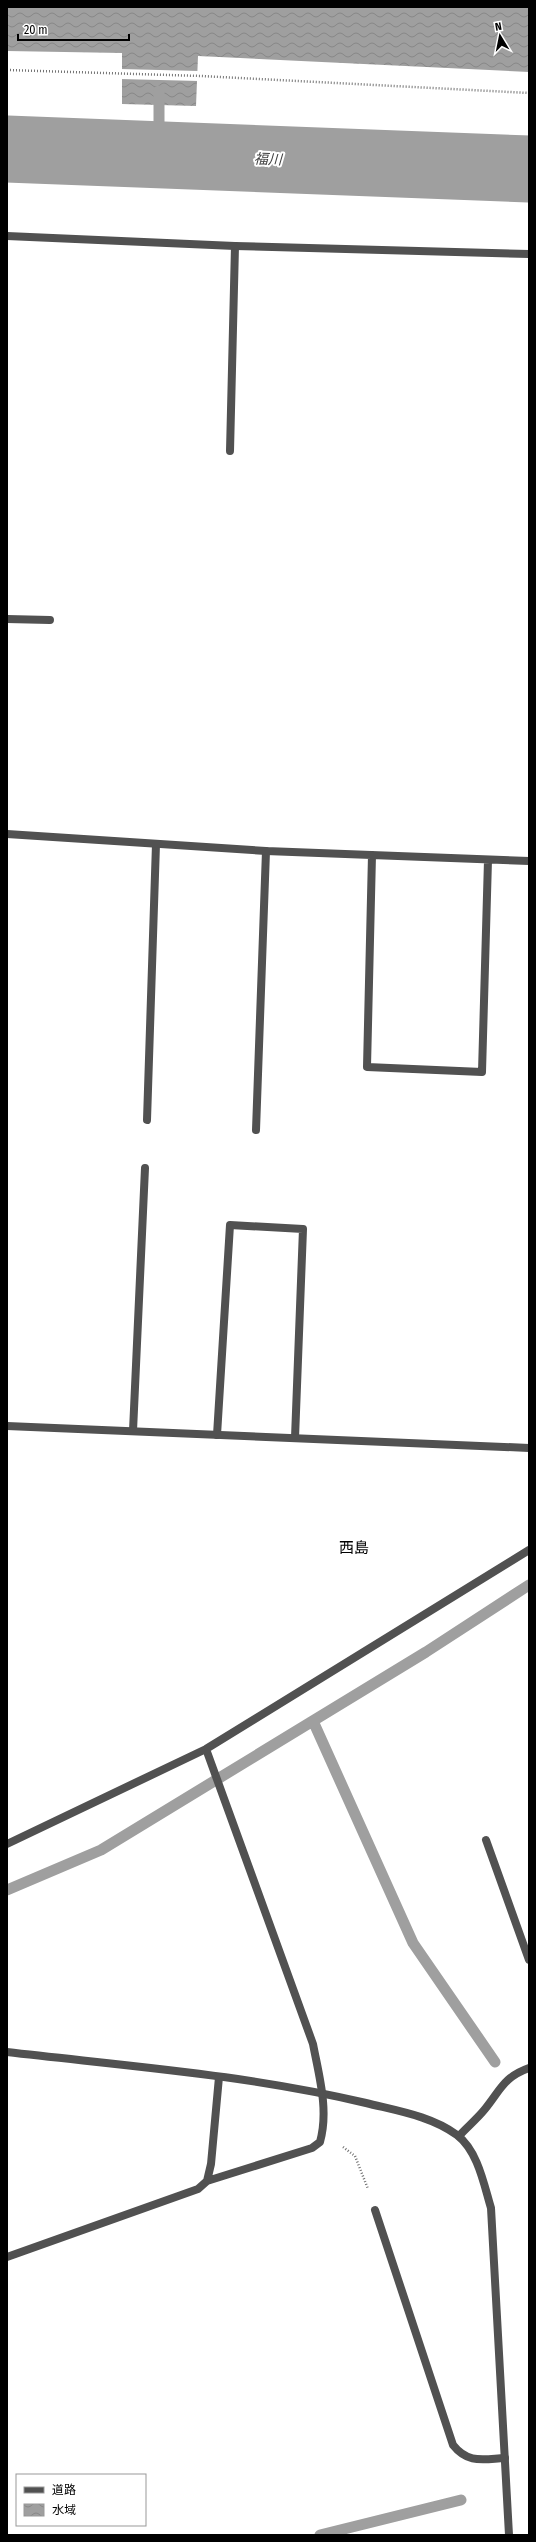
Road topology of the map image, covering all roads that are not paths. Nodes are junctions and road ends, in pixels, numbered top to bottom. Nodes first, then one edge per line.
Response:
1 (7, 236) edge
2 (235, 246) junction
3 (529, 254) edge
4 (230, 451) dead end
5 (7, 619) edge
6 (50, 620) dead end
7 (7, 834) edge
8 (156, 844) junction
9 (266, 851) junction
10 (372, 855) junction
11 (488, 860) junction
12 (529, 861) edge
13 (146, 1120) dead end
14 (256, 1130) dead end
15 (145, 1168) dead end
16 (7, 1426) edge
17 (133, 1431) junction
18 (217, 1435) junction
19 (295, 1438) junction
20 (529, 1448) edge
21 (529, 1550) edge
22 (206, 1749) junction
23 (486, 1840) dead end
24 (7, 1844) edge
25 (529, 1960) edge
26 (7, 2052) edge
27 (529, 2068) edge
28 (219, 2077) junction
29 (323, 2093) junction
30 (459, 2136) junction
31 (206, 2181) junction
32 (375, 2210) road end
33 (7, 2257) edge
34 (505, 2458) junction
35 (509, 2535) edge

1 - 2 street
2 - 3 street
2 - 4 street
5 - 6 street
7 - 8 street
8 - 9 street
8 - 13 street
9 - 10 street
9 - 14 street
10 - 11 street
10 - 11 street
11 - 12 street
15 - 17 street
16 - 17 street
17 - 18 street
18 - 19 street
18 - 19 street
19 - 20 street
21 - 22 street
22 - 24 street
22 - 29 street
23 - 25 street
26 - 28 street
27 - 30 street
28 - 29 street
28 - 31 street
29 - 30 street
29 - 31 street
30 - 34 street
31 - 33 street
32 - 34 street
34 - 35 street

